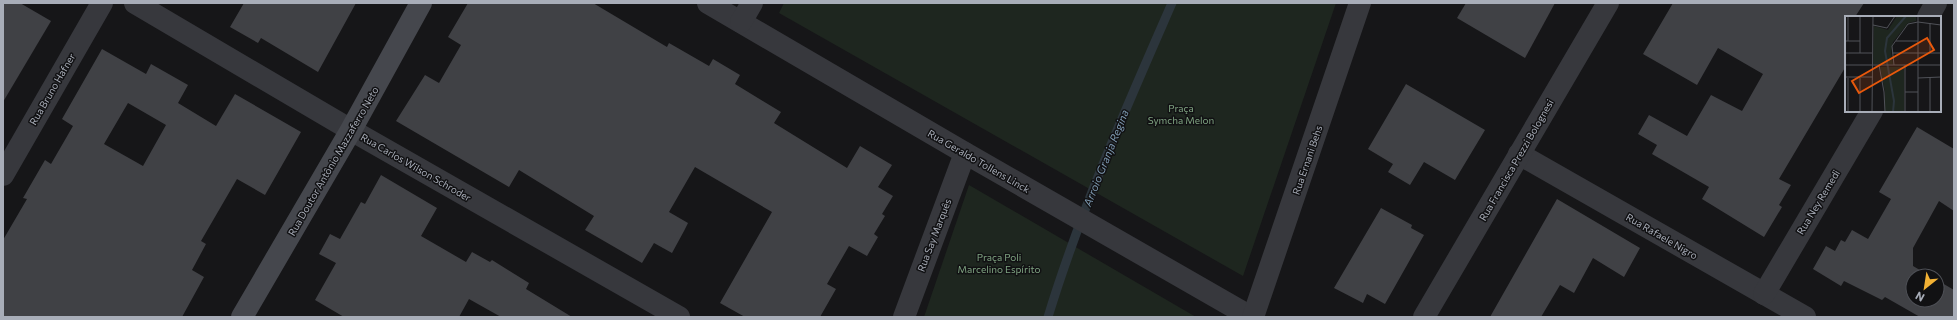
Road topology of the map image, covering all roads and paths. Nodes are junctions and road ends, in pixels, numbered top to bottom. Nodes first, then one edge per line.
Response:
1 (102, 3) edge
2 (135, 3) edge
3 (421, 3) edge
4 (708, 3) edge
5 (752, 3) edge
6 (1360, 3) edge
7 (1608, 3) edge
8 (1936, 3) edge
9 (1929, 16) edge
10 (740, 22) junction
11 (1871, 112) edge
12 (352, 130) junction
13 (965, 153) junction
14 (1519, 154) junction
15 (3, 175) edge
16 (1764, 294) junction
17 (242, 317) edge
18 (679, 317) edge
19 (904, 317) edge
20 (1252, 317) edge
21 (1424, 317) edge
22 (1805, 317) edge

1 - 15 street, Rua Bruno Hafner
2 - 12 street, Rua Carlos Wilson Schroder
3 - 12 street, Rua Doutor Antônio Mazzaferro Neto
4 - 10 street, Rua Geraldo Tollens Linck
5 - 10 street
6 - 20 street, Rua Ernani Behs
7 - 14 street, Rua Francisca Prezzi Bolognesi
8 - 9 street
10 - 13 street, Rua Geraldo Tollens Linck
11 - 16 street, Rua Ney Remedi
12 - 17 street, Rua Doutor Antônio Mazzaferro Neto
12 - 18 street, Rua Carlos Wilson Schroder
13 - 19 street, Rua Say Marquês
13 - 20 street, Rua Geraldo Tollens Linck
14 - 16 street, Rua Rafaele Nigro
14 - 21 street, Rua Francisca Prezzi Bolognesi
16 - 22 street, Rua Rafaele Nigro

